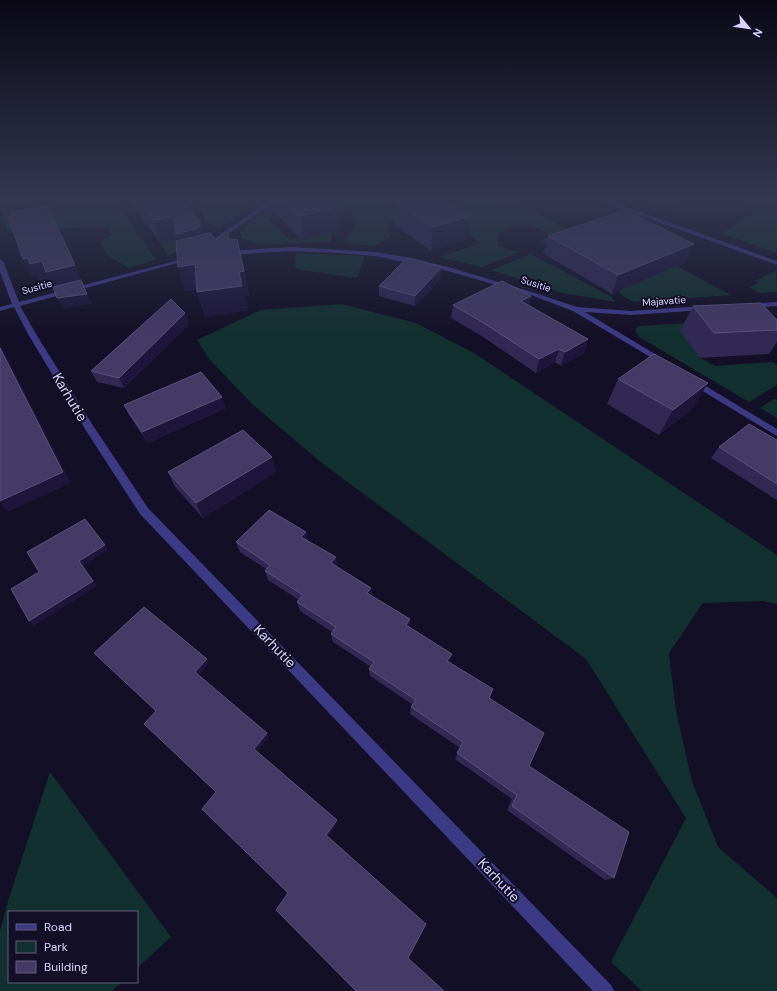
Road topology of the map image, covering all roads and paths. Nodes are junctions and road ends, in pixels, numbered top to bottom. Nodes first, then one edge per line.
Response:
1 (213, 244) edge
2 (724, 244) edge
3 (211, 248) edge
4 (221, 253) edge
5 (196, 257) edge
6 (0, 261) edge
7 (777, 263) edge
8 (777, 304) edge
9 (16, 305) junction
10 (739, 306) edge
11 (708, 308) edge
12 (0, 309) edge
13 (576, 309) junction
14 (670, 367) edge
15 (690, 379) edge
16 (777, 433) edge
17 (602, 990) edge

1 - 3 street
2 - 7 street
4 - 13 street, Susitie
5 - 9 street, Susitie
6 - 9 street, Karhutie
8 - 10 street
9 - 12 street, Susitie
9 - 17 street, Karhutie
11 - 13 street, Majavatie
13 - 14 street, Susitie
15 - 16 street

